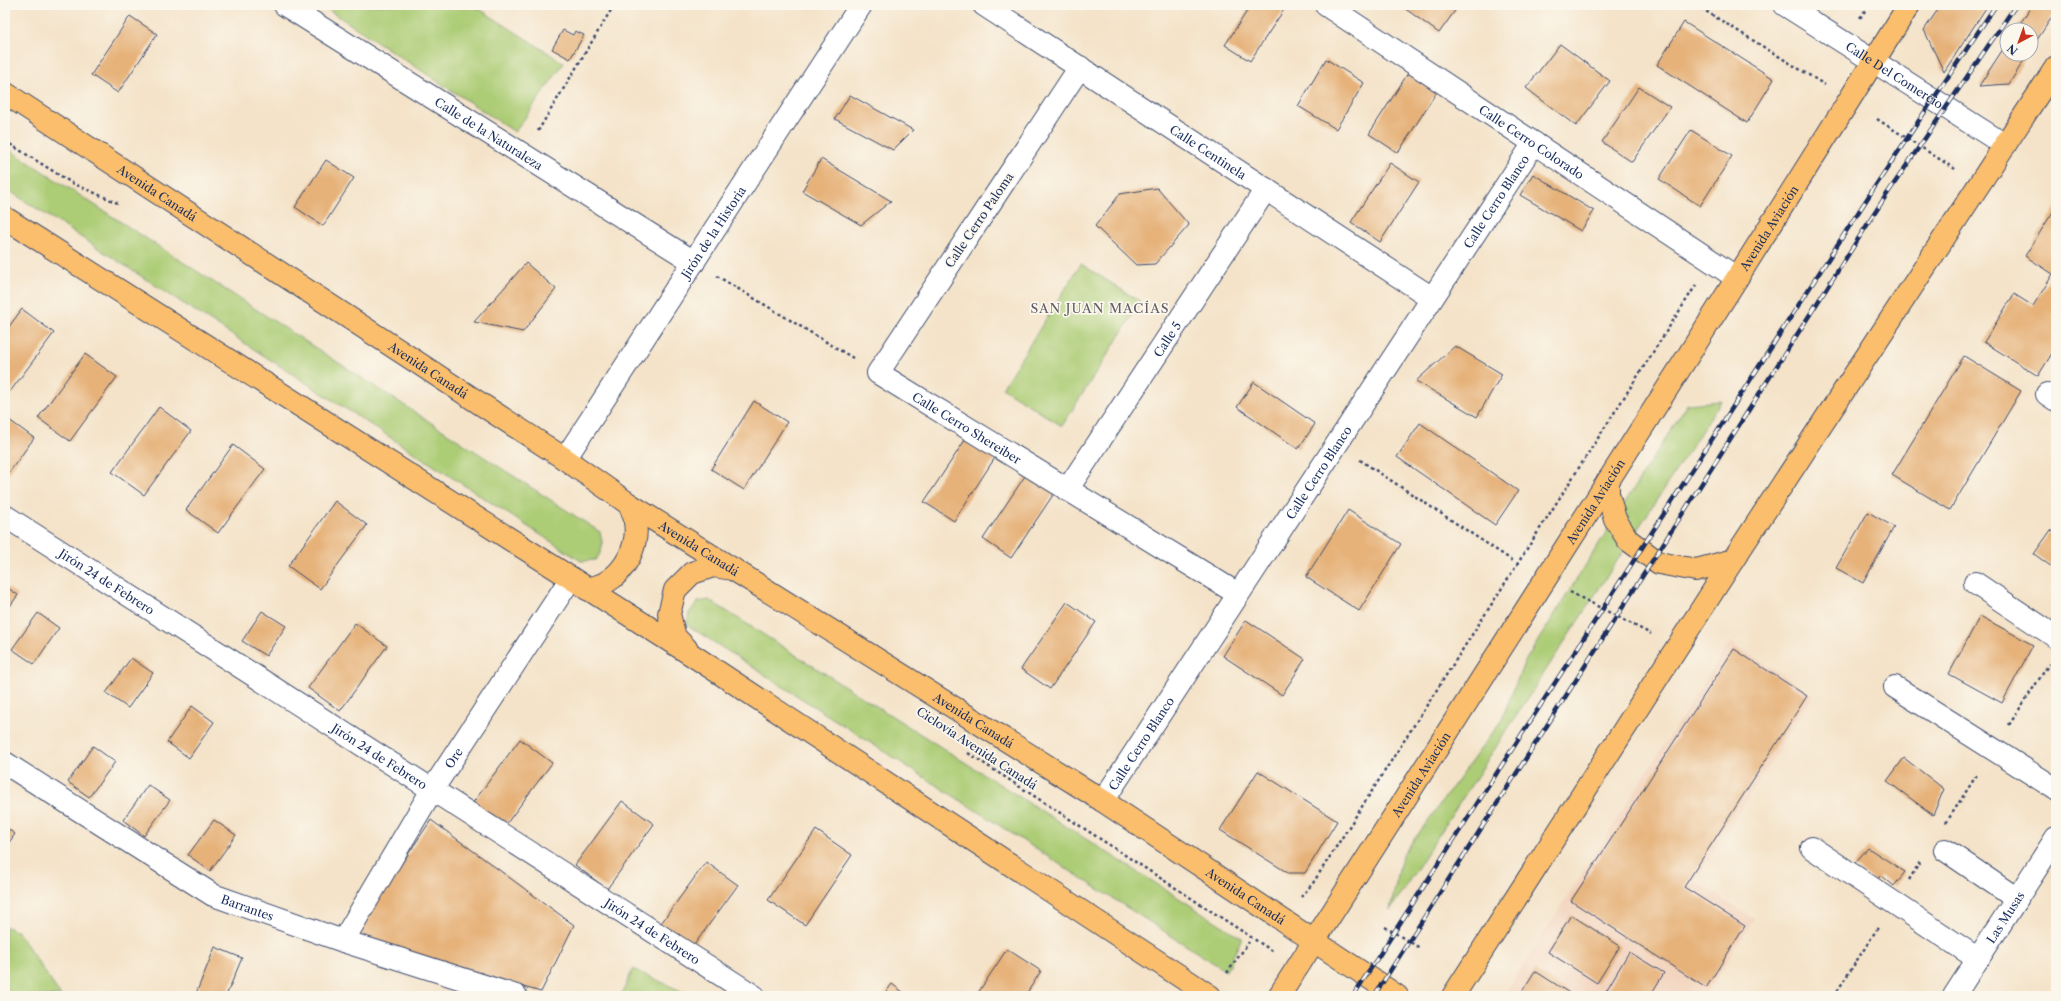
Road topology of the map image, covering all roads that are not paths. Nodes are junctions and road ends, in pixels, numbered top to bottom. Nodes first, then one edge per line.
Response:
1 (285, 5) edge
2 (861, 5) edge
3 (984, 5) edge
4 (1326, 5) edge
5 (1785, 5) edge
6 (1909, 5) edge
7 (1874, 62) junction
8 (1080, 67) junction
9 (2056, 67) edge
10 (5, 93) edge
11 (1534, 143) junction
12 (2005, 145) junction
13 (1266, 189) junction
14 (5, 218) edge
15 (694, 262) junction
16 (1737, 278) junction
17 (1432, 298) junction
18 (878, 373) joint
19 (565, 459) junction
20 (1608, 481) junction
21 (1068, 490) junction
22 (629, 504) junction
23 (5, 516) edge
24 (1733, 560) junction
25 (734, 569) junction
26 (579, 583) junction
27 (1975, 583) dead end
28 (1238, 594) junction
29 (2056, 637) edge
30 (692, 655) junction
31 (1895, 687) dead end
32 (5, 763) edge
33 (2056, 789) edge
34 (432, 790) junction
35 (1103, 801) junction
36 (2056, 838) edge
37 (1812, 848) dead end
38 (1945, 850) dead end
39 (2017, 899) junction
40 (343, 940) junction
41 (1315, 941) junction
42 (1978, 958) junction
43 (516, 996) edge
44 (754, 996) edge
45 (1210, 996) edge
46 (1279, 996) edge
47 (1397, 996) edge
48 (1453, 996) edge
49 (1954, 996) edge

1 - 15 street, Calle de la Naturaleza
2 - 15 street, Jirón de la Historia
3 - 8 street, Calle Centinela
4 - 11 street, Calle Cerro Colorado
5 - 7 street, Calle Del Comercio
6 - 7 main road, Avenida Aviación
7 - 12 street, Calle Del Comercio
7 - 16 main road, Avenida Aviación
8 - 13 street, Calle Centinela
8 - 18 street, Calle Cerro Paloma
9 - 12 main road
10 - 19 main road, Avenida Canadá
11 - 16 street, Calle Cerro Colorado
11 - 17 street, Calle Cerro Blanco
12 - 24 main road
13 - 17 street, Calle Centinela
13 - 21 street, Calle 5
14 - 26 main road
15 - 19 street, Jirón de la Historia
16 - 20 main road, Avenida Aviación
17 - 28 street, Calle Cerro Blanco
18 - 21 street, Calle Cerro Shereiber
19 - 22 main road, Avenida Canadá
20 - 24 main road
20 - 41 main road, Avenida Aviación
21 - 28 street, Calle Cerro Shereiber
22 - 25 main road, Avenida Canadá
22 - 26 main road
23 - 34 street, Jirón 24 de Febrero
24 - 48 main road
25 - 30 main road
25 - 35 main road, Avenida Canadá
26 - 30 main road
26 - 34 street, Ore
27 - 29 street
28 - 35 street, Calle Cerro Blanco
30 - 45 main road
31 - 33 street
32 - 40 street, Barrantes
34 - 40 street, Ore
34 - 44 street, Jirón 24 de Febrero
35 - 41 main road, Avenida Canadá
36 - 39 street, Las Musas
37 - 42 street
38 - 39 street
39 - 42 street, Las Musas
40 - 43 street, Barrantes
41 - 46 main road, Avenida Aviación
41 - 47 main road, Avenida Canadá
42 - 49 street, Las Musas

